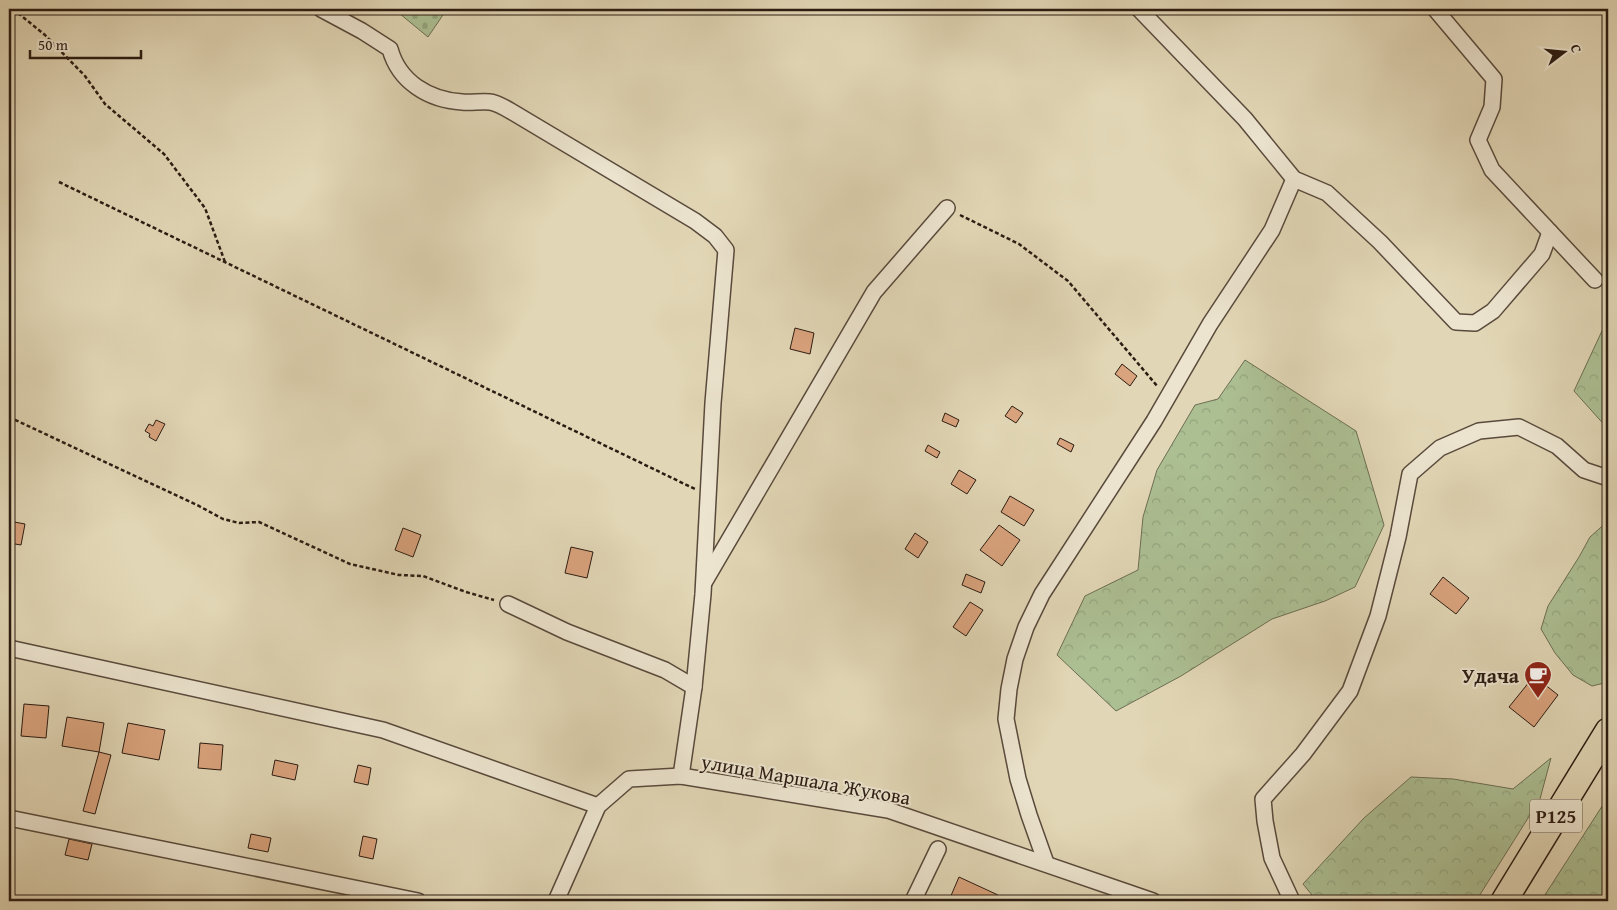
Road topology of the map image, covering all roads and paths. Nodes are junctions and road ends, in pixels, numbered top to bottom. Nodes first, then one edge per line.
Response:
1 (13, 9) edge
2 (321, 9) edge
3 (1139, 9) edge
4 (1435, 9) edge
5 (1294, 178) junction
6 (59, 182) dead end
7 (947, 208) joint
8 (1550, 232) junction
9 (225, 262) junction
10 (1595, 280) dead end
11 (1167, 398) junction
12 (9, 417) edge
13 (1608, 478) edge
14 (707, 495) junction
15 (703, 584) junction
16 (508, 604) joint
17 (9, 648) edge
18 (694, 687) junction
19 (1608, 731) edge
20 (681, 776) junction
21 (598, 806) junction
22 (9, 818) edge
23 (938, 849) dead end
24 (1046, 863) junction
25 (418, 901) edge
26 (556, 901) edge
27 (914, 901) edge
28 (1153, 901) edge
29 (1292, 901) edge
30 (1504, 901) edge

1 - 9 path
2 - 14 street
3 - 5 street
4 - 8 street
5 - 8 street
5 - 11 street
6 - 9 path
7 - 11 path
7 - 15 street
8 - 10 street
9 - 14 path
11 - 24 street
12 - 16 path
13 - 29 street
14 - 15 street
15 - 18 street
16 - 18 street
17 - 21 street
18 - 20 street
19 - 30 main road, Р125
20 - 21 street, улица Маршала Жукова
20 - 24 street, улица Маршала Жукова
21 - 26 street
22 - 25 street
23 - 27 street
24 - 28 street, улица Маршала Жукова

